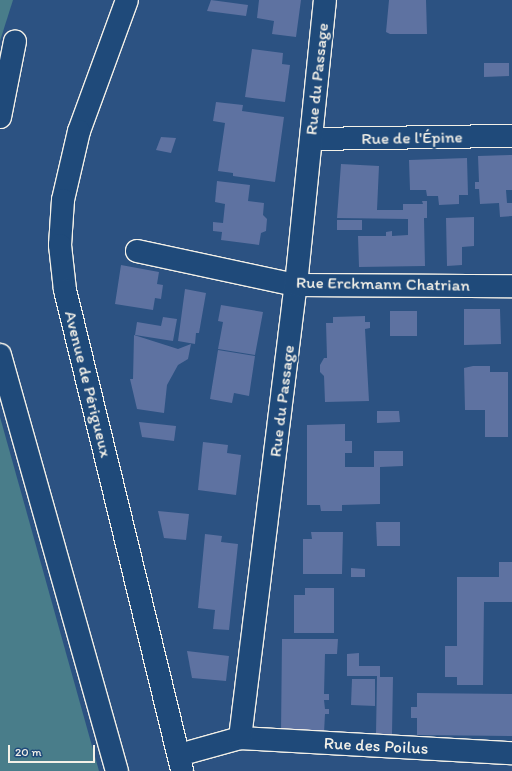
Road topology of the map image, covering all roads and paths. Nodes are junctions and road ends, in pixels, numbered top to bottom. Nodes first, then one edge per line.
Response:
1 (127, 0) edge
2 (325, 0) edge
3 (15, 41) dead end
4 (0, 117) edge
5 (512, 136) edge
6 (312, 139) junction
7 (137, 251) dead end
8 (296, 285) junction
9 (512, 286) edge
10 (0, 355) edge
11 (240, 738) junction
12 (512, 753) edge
13 (180, 763) edge
14 (117, 771) edge

1 - 13 street, Avenue de Périgueux
2 - 6 street, Rue du Passage
3 - 4 street
5 - 6 street, Rue de l'Épine
6 - 8 street, Rue du Passage
7 - 8 street, Rue Erckmann Chatrian
8 - 9 street, Rue Erckmann Chatrian
8 - 11 street, Rue du Passage
10 - 14 street
11 - 12 street, Rue des Poilus
11 - 13 street

